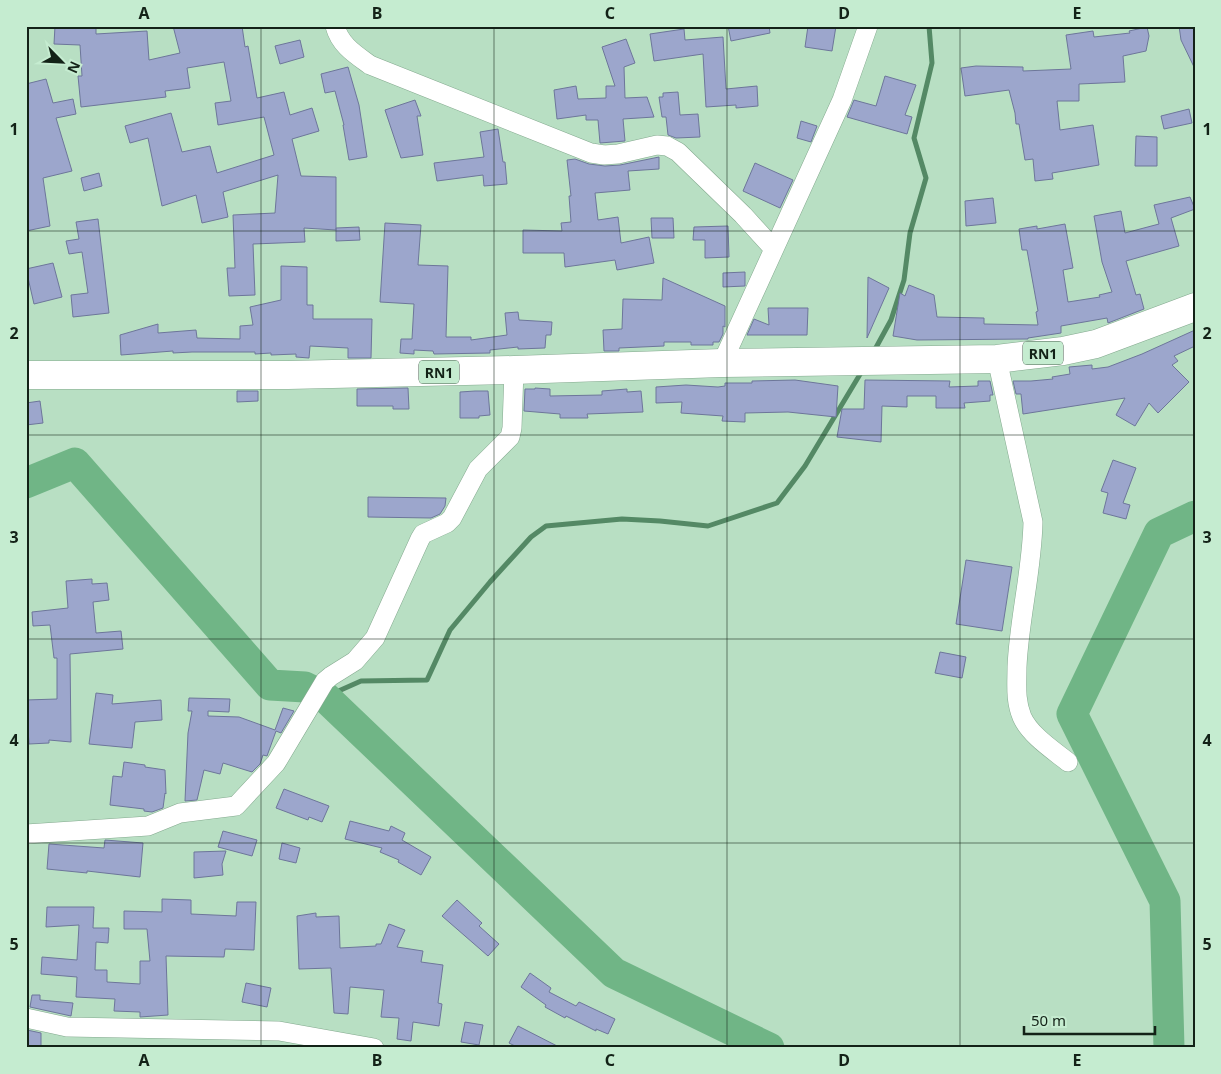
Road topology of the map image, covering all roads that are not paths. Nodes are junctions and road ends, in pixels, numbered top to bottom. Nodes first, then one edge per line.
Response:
1 (335, 26) edge
2 (868, 26) edge
3 (773, 248) junction
4 (1195, 308) edge
5 (997, 359) junction
6 (722, 363) junction
7 (514, 370) junction
8 (26, 375) edge
9 (1068, 762) dead end
10 (26, 834) edge
11 (26, 1018) edge
12 (374, 1048) edge

1 - 3 street
2 - 3 street
3 - 6 street
4 - 5 highway, RN1
5 - 6 highway, RN1
5 - 9 street
6 - 7 highway, RN1
7 - 8 highway, RN1
7 - 10 street
11 - 12 street

